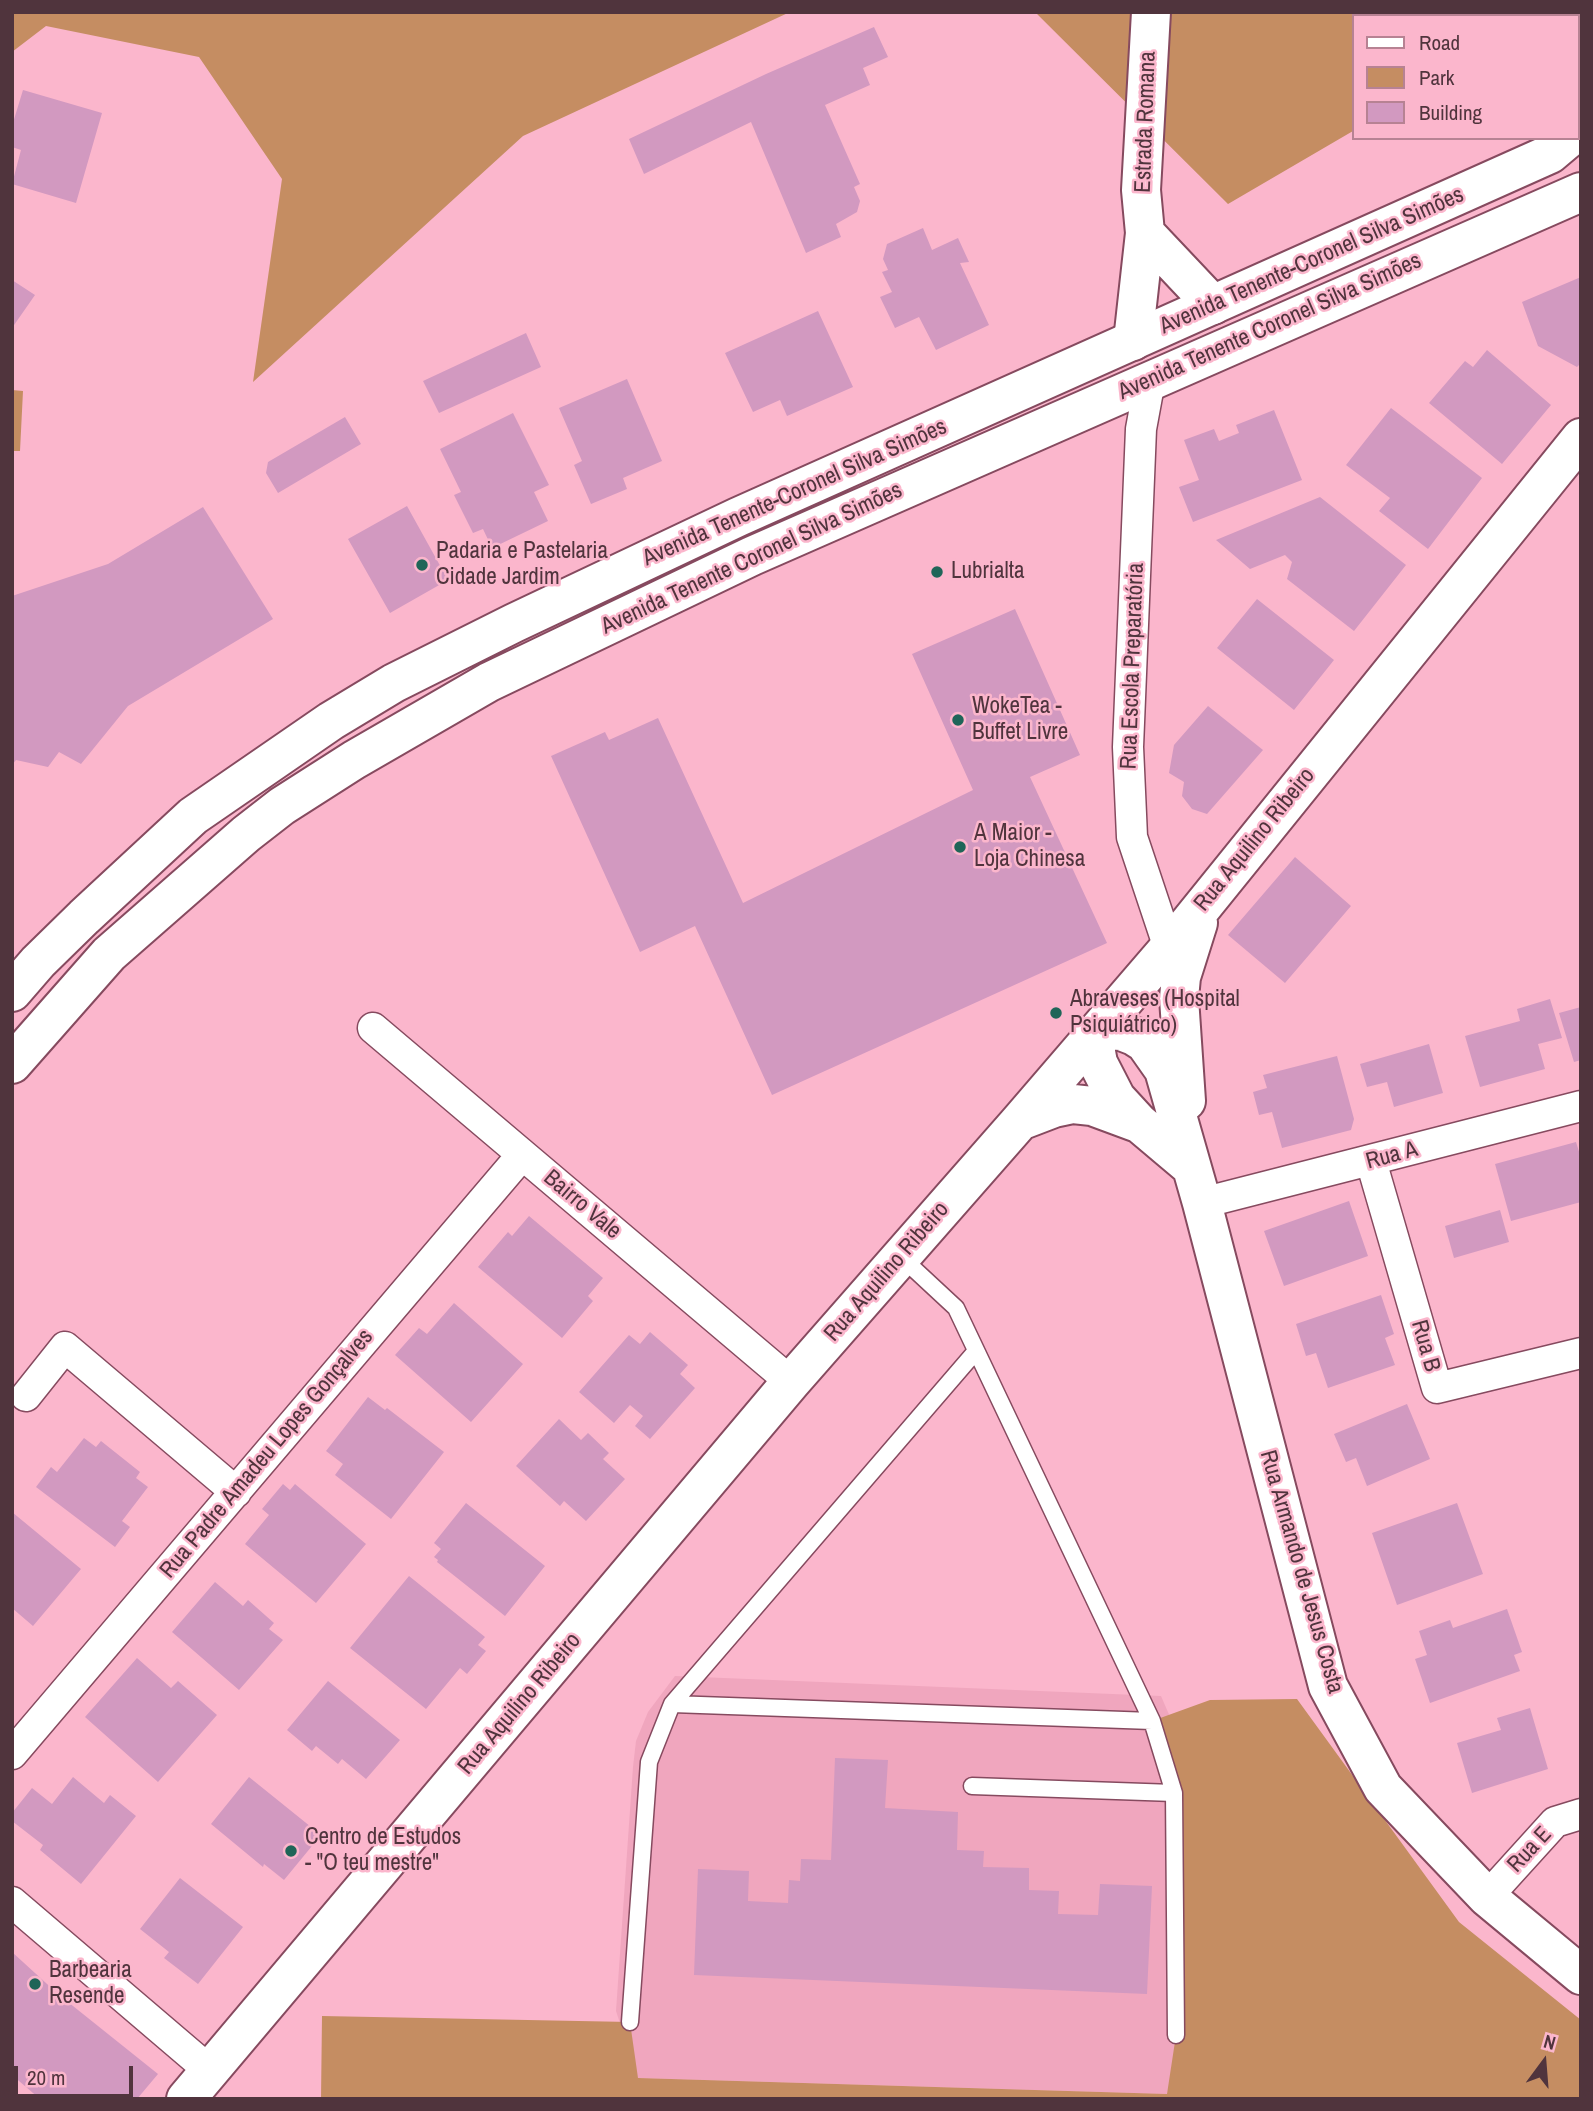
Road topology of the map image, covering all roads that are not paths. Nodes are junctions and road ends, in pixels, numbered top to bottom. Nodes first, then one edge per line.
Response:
1 (1151, 12) edge
2 (1567, 140) edge
3 (1581, 192) edge
4 (1145, 233) junction
5 (1213, 305) junction
6 (1133, 341) junction
7 (1150, 380) junction
8 (1581, 438) edge
9 (1206, 902) junction
10 (1168, 948) junction
11 (12, 992) edge
12 (373, 1028) dead end
13 (1093, 1035) junction
14 (12, 1064) edge
15 (1581, 1106) edge
16 (1020, 1122) junction
17 (1139, 1123) junction
18 (522, 1155) junction
19 (1371, 1161) junction
20 (1190, 1166) junction
21 (1202, 1203) junction
22 (900, 1256) junction
23 (976, 1350) junction
24 (1581, 1353) edge
25 (791, 1382) junction
26 (26, 1396) dead end
27 (236, 1492) junction
28 (672, 1704) junction
29 (1152, 1721) junction
30 (12, 1754) edge
31 (972, 1786) dead end
32 (1174, 1793) junction
33 (1581, 1814) edge
34 (1487, 1897) junction
35 (12, 1902) edge
36 (1581, 1975) edge
37 (629, 2022) dead end
38 (1176, 2035) dead end
39 (198, 2085) edge

1 - 4 street, Estrada Romana
2 - 5 street, Avenida Tenente-Coronel Silva Simões
3 - 7 street, Avenida Tenente Coronel Silva Simões
4 - 5 street
4 - 6 street, Estrada Romana
5 - 6 street, Avenida Tenente-Coronel Silva Simões
6 - 11 street, Avenida Tenente-Coronel Silva Simões
7 - 10 street, Rua Escola Preparatória
7 - 14 street, Avenida Tenente Coronel Silva Simões
8 - 9 street, Rua Aquilino Ribeiro
9 - 10 street, Rua Aquilino Ribeiro
9 - 20 street
10 - 13 street, Rua Aquilino Ribeiro
12 - 18 street, Bairro Vale
13 - 16 street, Rua Aquilino Ribeiro
13 - 17 street
13 - 20 street
15 - 19 street, Rua A
16 - 17 street
16 - 22 street, Rua Aquilino Ribeiro
17 - 20 street
18 - 25 street, Bairro Vale
18 - 27 street, Rua Padre Amadeu Lopes Gonçalves
19 - 21 street, Rua A
19 - 24 street, Rua B
20 - 21 street, Rua Armando de Jesus Costa
21 - 34 street, Rua Armando de Jesus Costa
22 - 23 lane
22 - 25 street, Rua Aquilino Ribeiro
23 - 28 lane
23 - 29 lane
25 - 39 street, Rua Aquilino Ribeiro
26 - 27 street
27 - 30 street, Rua Padre Amadeu Lopes Gonçalves
28 - 29 lane
28 - 37 lane
29 - 32 lane
31 - 32 lane
32 - 38 lane
33 - 34 street, Rua E
34 - 36 street, Rua Armando de Jesus Costa
35 - 39 street

